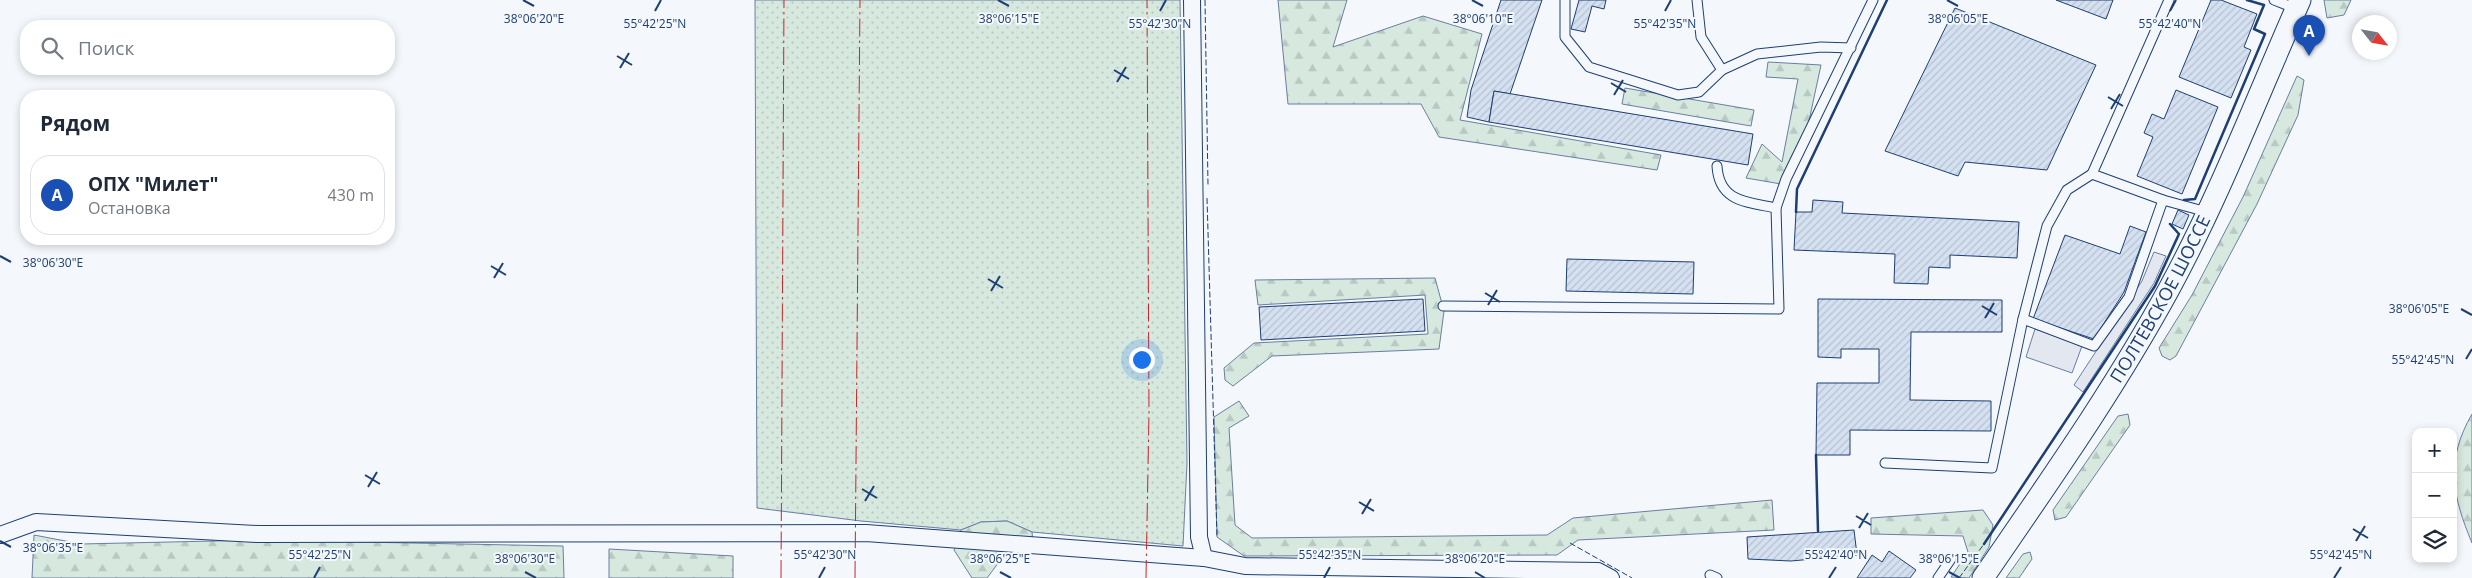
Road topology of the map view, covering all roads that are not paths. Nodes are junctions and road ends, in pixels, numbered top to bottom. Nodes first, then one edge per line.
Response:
1 (1192, 0) edge
2 (1566, 0) edge
3 (1697, 0) edge
4 (1873, 0) edge
5 (2169, 0) edge
6 (2274, 0) edge
7 (2298, 4) edge
8 (1851, 48) junction
9 (1722, 70) junction
10 (1717, 166) dead end
11 (2092, 174) junction
12 (2164, 200) junction
13 (1776, 208) junction
14 (2206, 212) junction
15 (1443, 306) dead end
16 (2023, 319) junction
17 (1884, 463) dead end
18 (0, 535) edge
19 (1204, 558) junction
20 (1951, 559) dead end
21 (1611, 578) edge
22 (1938, 578) edge
23 (1983, 578) edge

1 - 19 street
2 - 9 lane
3 - 9 lane
4 - 8 lane
5 - 11 lane
6 - 7 lane
7 - 14 street, ПОЛТЕВСКОЕ ШОССЕ
8 - 9 lane
8 - 13 lane
10 - 13 lane
11 - 12 lane
11 - 16 lane
12 - 14 lane
12 - 16 lane
13 - 15 lane
14 - 23 street, ПОЛТЕВСКОЕ ШОССЕ
16 - 17 lane
18 - 19 street
19 - 21 street
20 - 22 lane

